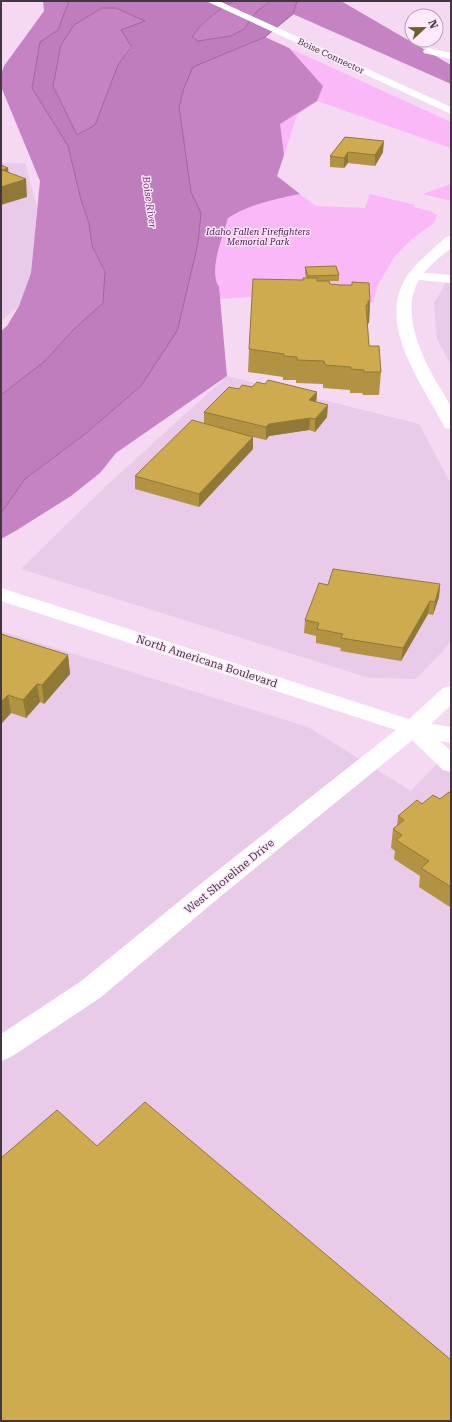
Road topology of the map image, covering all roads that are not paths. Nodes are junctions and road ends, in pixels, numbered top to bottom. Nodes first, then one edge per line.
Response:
1 (211, 1) edge
2 (428, 51) dead end
3 (451, 56) edge
4 (451, 111) edge
5 (451, 240) edge
6 (414, 276) junction
7 (451, 279) edge
8 (451, 424) edge
9 (1, 594) edge
10 (451, 694) edge
11 (413, 728) junction
12 (451, 735) edge
13 (451, 764) edge
14 (1, 1049) edge

1 - 4 main road, Boise Connector
2 - 3 main road
5 - 6 main road
6 - 7 main road
6 - 8 main road
9 - 11 main road, North Americana Boulevard
10 - 11 main road, West Shoreline Drive
11 - 12 main road, North Americana Boulevard
11 - 13 main road
11 - 14 main road, West Shoreline Drive

